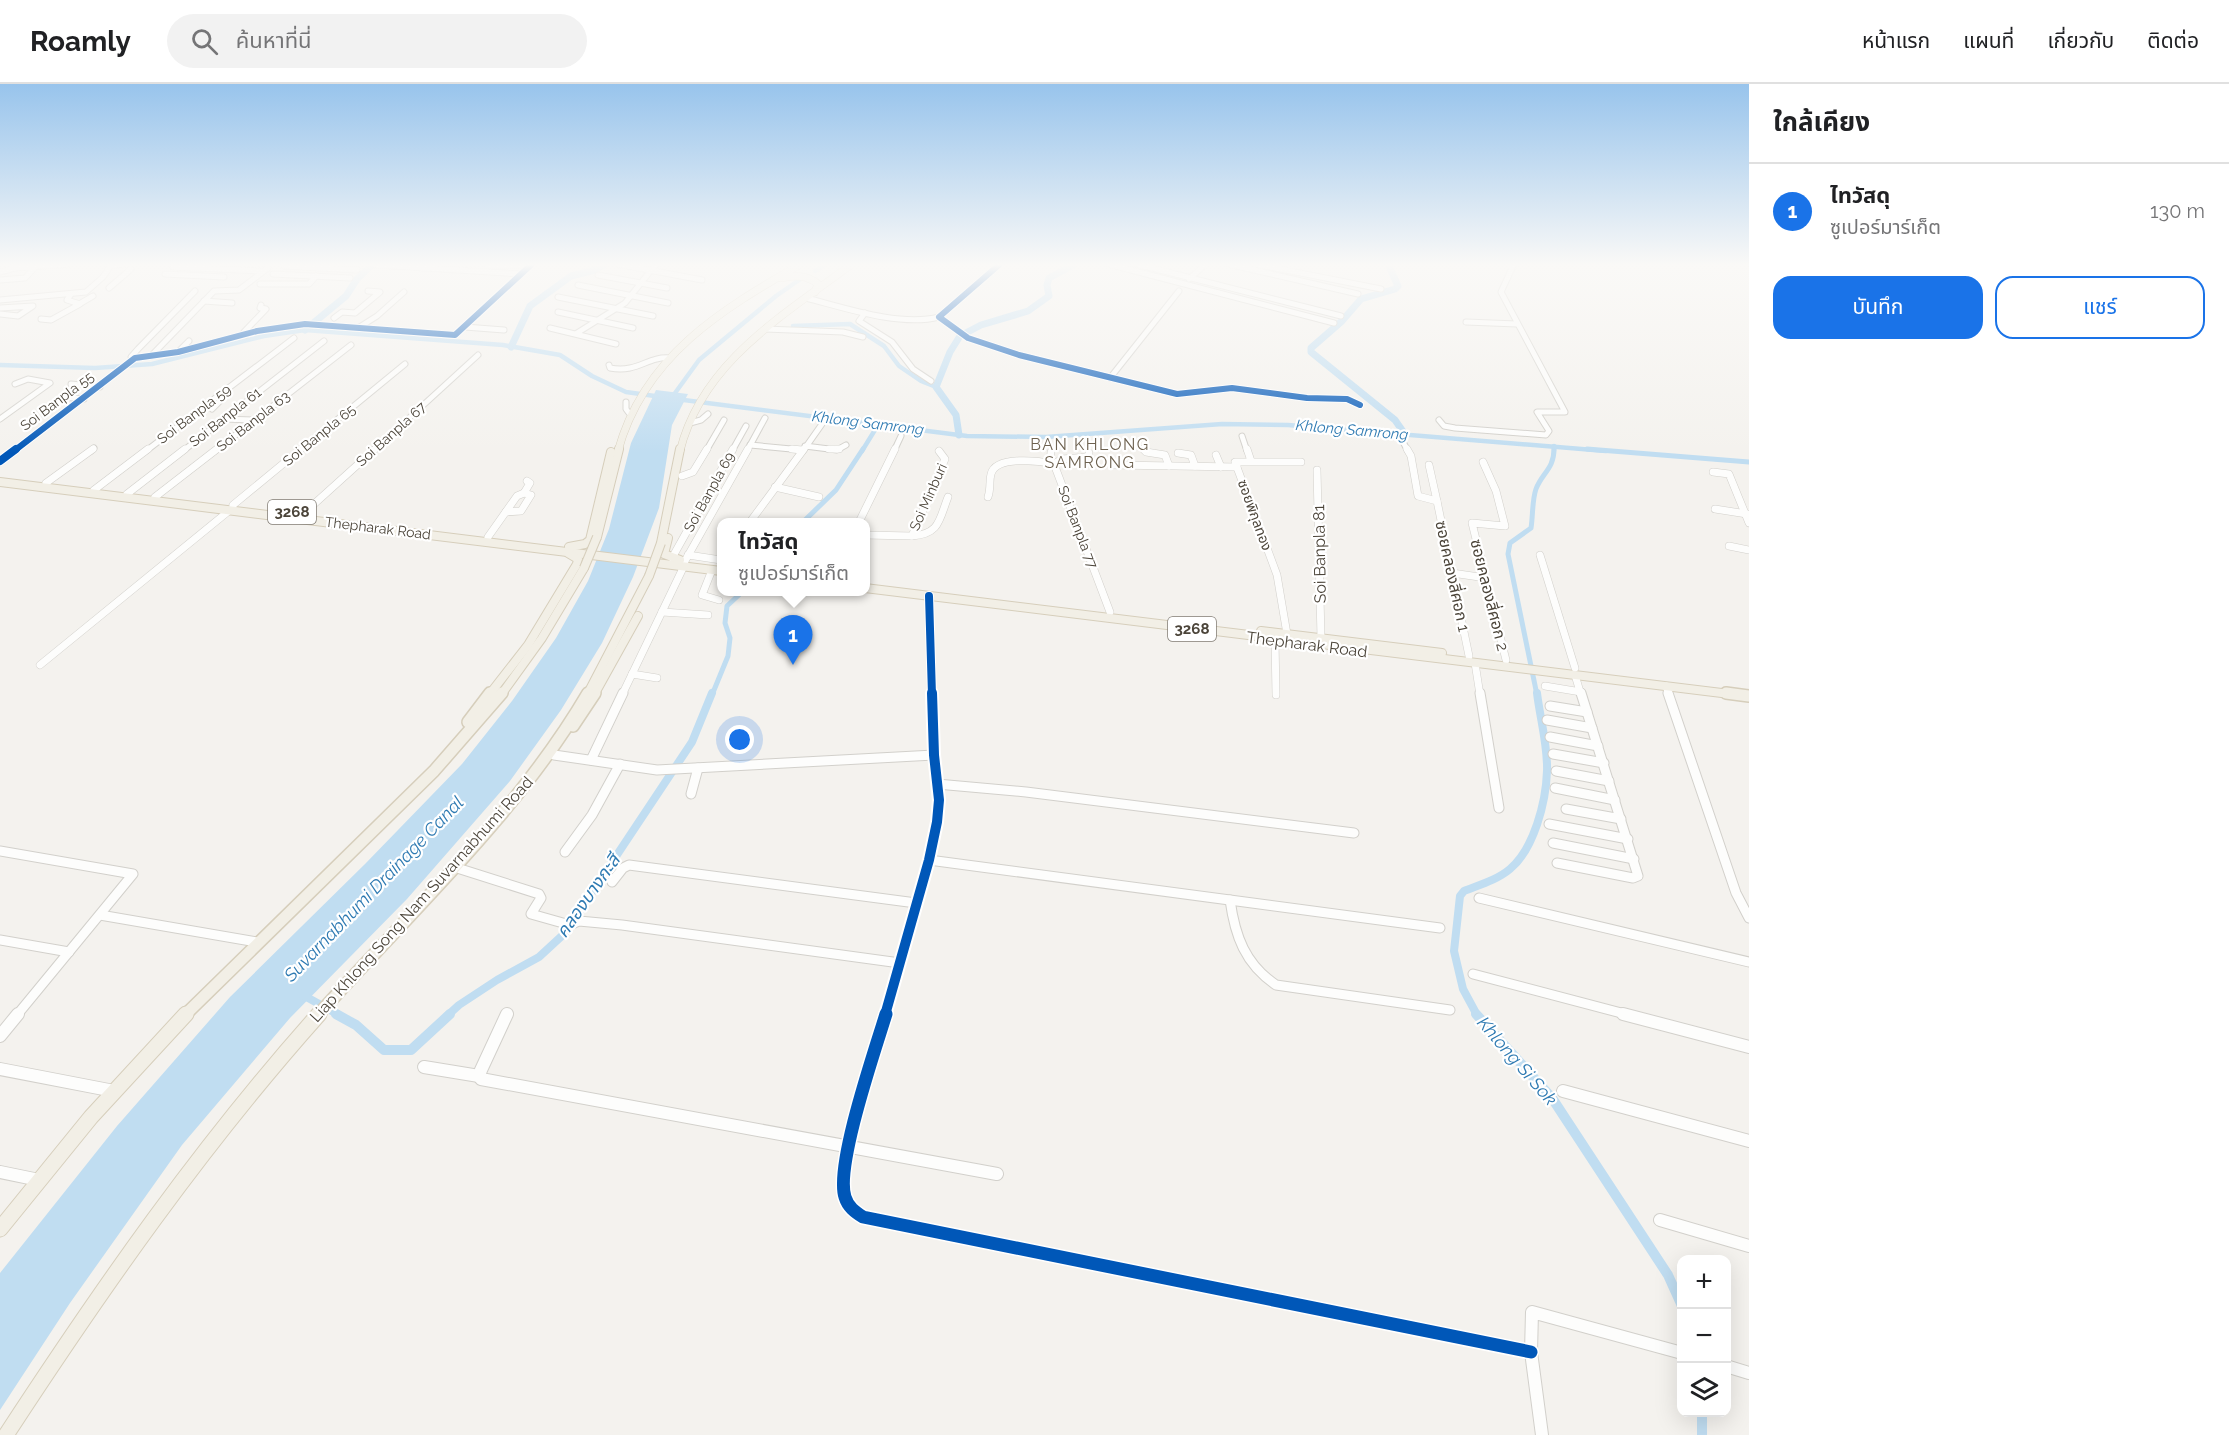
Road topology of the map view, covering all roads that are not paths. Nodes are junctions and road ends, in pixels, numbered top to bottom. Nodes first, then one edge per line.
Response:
1 (160, 327) edge
2 (179, 327) edge
3 (249, 327) edge
4 (286, 327) edge
5 (347, 327) edge
6 (436, 327) dead end
7 (465, 327) joint
8 (586, 327) edge
9 (629, 327) edge
10 (705, 327) edge
11 (768, 327) edge
12 (869, 327) edge
13 (953, 327) edge
14 (1150, 327) edge
15 (1519, 327) edge
16 (358, 328) joint
17 (549, 328) dead end
18 (633, 328) dead end
19 (765, 329) junction
20 (504, 330) dead end
21 (577, 333) junction
22 (430, 334) junction
23 (246, 335) junction
24 (863, 337) dead end
25 (294, 338) dead end
26 (189, 341) dead end
27 (324, 341) dead end
28 (616, 344) dead end
29 (351, 345) dead end
30 (178, 352) junction
31 (478, 355) dead end
32 (151, 356) junction
33 (670, 358) junction
34 (130, 361) junction
35 (405, 364) dead end
36 (609, 365) dead end
37 (1110, 378) junction
38 (932, 381) dead end
39 (451, 383) dead end
40 (15, 384) dead end
41 (71, 384) dead end
42 (100, 387) junction
43 (219, 395) junction
44 (62, 398) dead end
45 (84, 399) junction
46 (626, 402) dead end
47 (1360, 405) dead end
48 (212, 409) dead end
49 (632, 410) junction
50 (708, 414) dead end
51 (411, 415) junction
52 (765, 418) dead end
53 (0, 419) edge
54 (223, 419) junction
55 (253, 420) junction
56 (691, 420) junction
57 (724, 420) dead end
58 (1439, 420) dead end
59 (822, 424) dead end
60 (746, 426) dead end
61 (901, 436) dead end
62 (1242, 436) dead end
63 (1403, 442) dead end
64 (750, 445) junction
65 (846, 445) dead end
66 (94, 448) dead end
67 (803, 448) junction
68 (1143, 449) dead end
69 (939, 451) dead end
70 (1051, 452) dead end
71 (1089, 453) dead end
72 (1178, 453) dead end
73 (1216, 455) dead end
74 (0, 461) edge
75 (1251, 461) junction
76 (1301, 462) dead end
77 (1483, 462) dead end
78 (1052, 463) junction
79 (1114, 465) dead end
80 (1429, 465) dead end
81 (1169, 466) junction
82 (1195, 466) junction
83 (1221, 467) junction
84 (1237, 467) junction
85 (1317, 470) dead end
86 (1713, 472) dead end
87 (682, 476) junction
88 (0, 478) edge
89 (527, 481) dead end
90 (0, 482) edge
91 (46, 483) junction
92 (775, 487) junction
93 (94, 490) junction
94 (524, 493) junction
95 (124, 495) junction
96 (155, 497) junction
97 (819, 497) dead end
98 (948, 497) dead end
99 (988, 497) dead end
100 (1437, 501) junction
101 (231, 508) junction
102 (1715, 509) dead end
103 (506, 512) junction
104 (303, 514) junction
105 (1747, 514) edge
106 (753, 518) edge
107 (861, 518) edge
108 (1749, 523) edge
109 (870, 535) edge
110 (912, 536) junction
111 (488, 537) junction
112 (1729, 546) dead end
113 (568, 550) junction
114 (1749, 550) edge
115 (1540, 555) dead end
116 (717, 560) edge
117 (682, 561) junction
118 (717, 569) edge
119 (717, 571) edge
120 (1452, 573) junction
121 (1486, 578) junction
122 (870, 583) edge
123 (870, 589) edge
124 (929, 596) junction
125 (718, 600) dead end
126 (662, 612) junction
127 (1110, 612) junction
128 (708, 615) dead end
129 (1157, 622) junction
130 (1287, 634) junction
131 (1321, 638) junction
132 (1275, 640) junction
133 (1472, 660) junction
134 (1506, 660) junction
135 (40, 665) dead end
136 (1518, 665) junction
137 (1575, 672) junction
138 (632, 674) junction
139 (657, 678) dead end
140 (1545, 686) dead end
141 (1666, 686) junction
142 (1749, 690) edge
143 (1581, 692) junction
144 (1276, 695) dead end
145 (1749, 696) edge
146 (1550, 706) dead end
147 (1587, 712) junction
148 (1547, 720) dead end
149 (1592, 728) junction
150 (1550, 737) dead end
151 (1598, 746) junction
152 (1553, 754) dead end
153 (554, 755) junction
154 (934, 755) junction
155 (591, 760) junction
156 (1604, 763) junction
157 (620, 764) junction
158 (698, 768) junction
159 (1556, 771) dead end
160 (532, 776) junction
161 (424, 779) junction
162 (1609, 781) junction
163 (937, 784) junction
164 (1555, 788) dead end
165 (691, 794) dead end
166 (1615, 800) junction
167 (1499, 808) dead end
168 (1566, 809) dead end
169 (1621, 819) junction
170 (1549, 824) dead end
171 (1354, 833) dead end
172 (1628, 839) junction
173 (1553, 843) dead end
174 (0, 851) edge
175 (565, 852) dead end
176 (1634, 859) junction
177 (929, 860) junction
178 (1557, 863) dead end
179 (454, 867) junction
180 (612, 882) dead end
181 (1479, 898) dead end
182 (1230, 900) junction
183 (916, 903) junction
184 (99, 915) junction
185 (1749, 918) edge
186 (1440, 928) dead end
187 (0, 940) edge
188 (257, 942) junction
189 (69, 952) junction
190 (1749, 962) edge
191 (900, 963) junction
192 (1473, 974) dead end
193 (1450, 1010) dead end
194 (507, 1014) dead end
195 (0, 1036) edge
196 (1749, 1047) edge
197 (424, 1067) dead end
198 (0, 1069) edge
199 (479, 1076) junction
200 (1563, 1091) dead end
201 (116, 1092) junction
202 (1749, 1141) edge
203 (848, 1147) junction
204 (0, 1172) edge
205 (997, 1174) dead end
206 (39, 1180) junction
207 (1660, 1220) dead end
208 (0, 1229) edge
209 (1749, 1246) edge
210 (1531, 1352) junction
211 (1677, 1352) edge
212 (1731, 1368) edge
213 (1749, 1373) edge
214 (6, 1435) edge
215 (1542, 1435) edge

1 - 34 street, Soi Banpla 55
2 - 32 street
3 - 23 street
4 - 23 street
5 - 16 street
6 - 22 street
7 - 20 street
7 - 22 street
8 - 21 street
9 - 18 street
10 - 33 main road
11 - 19 main road, Liap Khlong Song Nam Suvarnabhumi Road
12 - 38 street
13 - 37 street
14 - 37 street
15 - 58 street
16 - 22 street
17 - 21 street
19 - 24 street
19 - 56 main road, Liap Khlong Song Nam Suvarnabhumi Road
21 - 28 street
23 - 30 street
25 - 43 street, Soi Banpla 59
26 - 30 street
27 - 54 street, Soi Banpla 61
29 - 55 street, Soi Banpla 63
30 - 32 street
31 - 51 street, Soi Banpla 67
32 - 34 street
33 - 36 street
33 - 49 main road
34 - 42 street, Soi Banpla 55
35 - 101 street, Soi Banpla 65
37 - 47 street
39 - 51 street
40 - 53 street
41 - 42 street
42 - 45 street, Soi Banpla 55
43 - 48 street
43 - 93 street, Soi Banpla 59
44 - 45 street
45 - 74 street, Soi Banpla 55
46 - 49 street
49 - 113 main road
49 - 161 main road, bridge
50 - 56 street
51 - 104 street, Soi Banpla 67
52 - 64 street
54 - 55 street
54 - 95 street, Soi Banpla 61
55 - 96 street, Soi Banpla 63
56 - 87 main road
56 - 160 main road, Liap Khlong Song Nam Suvarnabhumi Road, bridge
57 - 87 street
59 - 67 street
60 - 117 street, Soi Banpla 69
61 - 107 street
62 - 75 street
63 - 100 street, ซอยคลองสี่ศอก 1
64 - 67 street
64 - 117 street
65 - 67 street
66 - 91 street
67 - 92 street
68 - 81 street
69 - 110 street, Soi Minburi
70 - 78 street
71 - 78 street
72 - 82 street
73 - 83 street
75 - 76 street, ซอยพิกุลทอง
75 - 84 street, ซอยพิกุลทอง
77 - 121 street, ซอยคลองสี่ศอก 2
78 - 99 street
78 - 127 street, Soi Banpla 77
79 - 81 street
80 - 100 street
81 - 82 street
82 - 83 street
83 - 84 street
84 - 130 street, ซอยพิกุลทอง
85 - 131 street, Soi Banpla 81
86 - 105 street
87 - 117 main road
88 - 91 main road, Thepharak Road / 3268
89 - 94 street
90 - 95 main road, Thepharak Road / 3268
91 - 93 main road, Thepharak Road / 3268
92 - 97 street
92 - 106 street
93 - 95 main road, Thepharak Road / 3268
94 - 103 street
94 - 103 street
95 - 96 main road, Thepharak Road / 3268
95 - 101 main road, Thepharak Road / 3268
96 - 101 main road, Thepharak Road / 3268
98 - 110 street
100 - 120 street, ซอยคลองสี่ศอก 1
101 - 104 main road, Thepharak Road / 3268
101 - 113 main road, Thepharak Road / 3268
101 - 135 street, Soi Banpla 65
102 - 105 street
103 - 111 street
104 - 111 main road, Thepharak Road / 3268
105 - 108 street
109 - 110 street, Soi Minburi
111 - 113 main road, Thepharak Road / 3268
112 - 114 street
113 - 117 main road, Thepharak Road / 3268, bridge
113 - 161 main road
115 - 137 street
116 - 117 street
117 - 118 main road, Thepharak Road / 3268
117 - 126 street
117 - 153 main road
119 - 125 street
120 - 121 street
120 - 133 street, ซอยคลองสี่ศอก 1
121 - 134 street, ซอยคลองสี่ศอก 2
122 - 127 main road, Thepharak Road / 3268
123 - 124 main road, Thepharak Road / 3268
124 - 129 main road, Thepharak Road / 3268
124 - 154 street
126 - 128 street
126 - 138 street
127 - 129 main road, Thepharak Road / 3268
129 - 130 main road, Thepharak Road / 3268
129 - 132 main road, Thepharak Road / 3268
130 - 131 main road, Thepharak Road / 3268
131 - 133 main road, Thepharak Road / 3268
132 - 133 main road, Thepharak Road / 3268
132 - 144 street
133 - 134 main road, Thepharak Road / 3268
133 - 136 main road, Thepharak Road / 3268
133 - 167 street, ซอยคลองสี่ศอก 1
134 - 136 main road, Thepharak Road / 3268
136 - 137 main road, Thepharak Road / 3268
137 - 141 main road, Thepharak Road / 3268
137 - 142 main road, Thepharak Road / 3268
137 - 143 street
138 - 139 street
138 - 155 street
140 - 143 street
141 - 145 main road, Thepharak Road / 3268
141 - 185 street
143 - 147 street
146 - 147 street
147 - 149 street
148 - 149 street
149 - 151 street
150 - 151 street
151 - 156 street
152 - 156 street
153 - 155 street
153 - 160 main road
154 - 158 street
154 - 163 street
155 - 157 street
156 - 162 street
157 - 158 street
157 - 175 street
158 - 165 street
159 - 162 street
160 - 179 main road, Liap Khlong Song Nam Suvarnabhumi Road
161 - 188 main road
162 - 166 street
163 - 171 street
163 - 177 street
164 - 166 street
166 - 169 street
168 - 169 street
169 - 172 street
170 - 172 street
172 - 176 street
173 - 176 street
174 - 184 street
176 - 178 street
177 - 182 street
177 - 183 street
179 - 191 street
179 - 214 main road, Liap Khlong Song Nam Suvarnabhumi Road
180 - 183 street
181 - 190 street
182 - 186 street
182 - 193 street
183 - 191 street
184 - 188 street
184 - 189 street
187 - 189 street
188 - 201 main road
189 - 195 street
191 - 203 street
192 - 196 street
194 - 199 street
197 - 199 street
198 - 201 street
199 - 203 street
200 - 202 street
201 - 206 main road
203 - 205 street
203 - 210 street
204 - 206 street
206 - 208 main road
207 - 209 street
210 - 211 street
210 - 215 street
212 - 213 street

